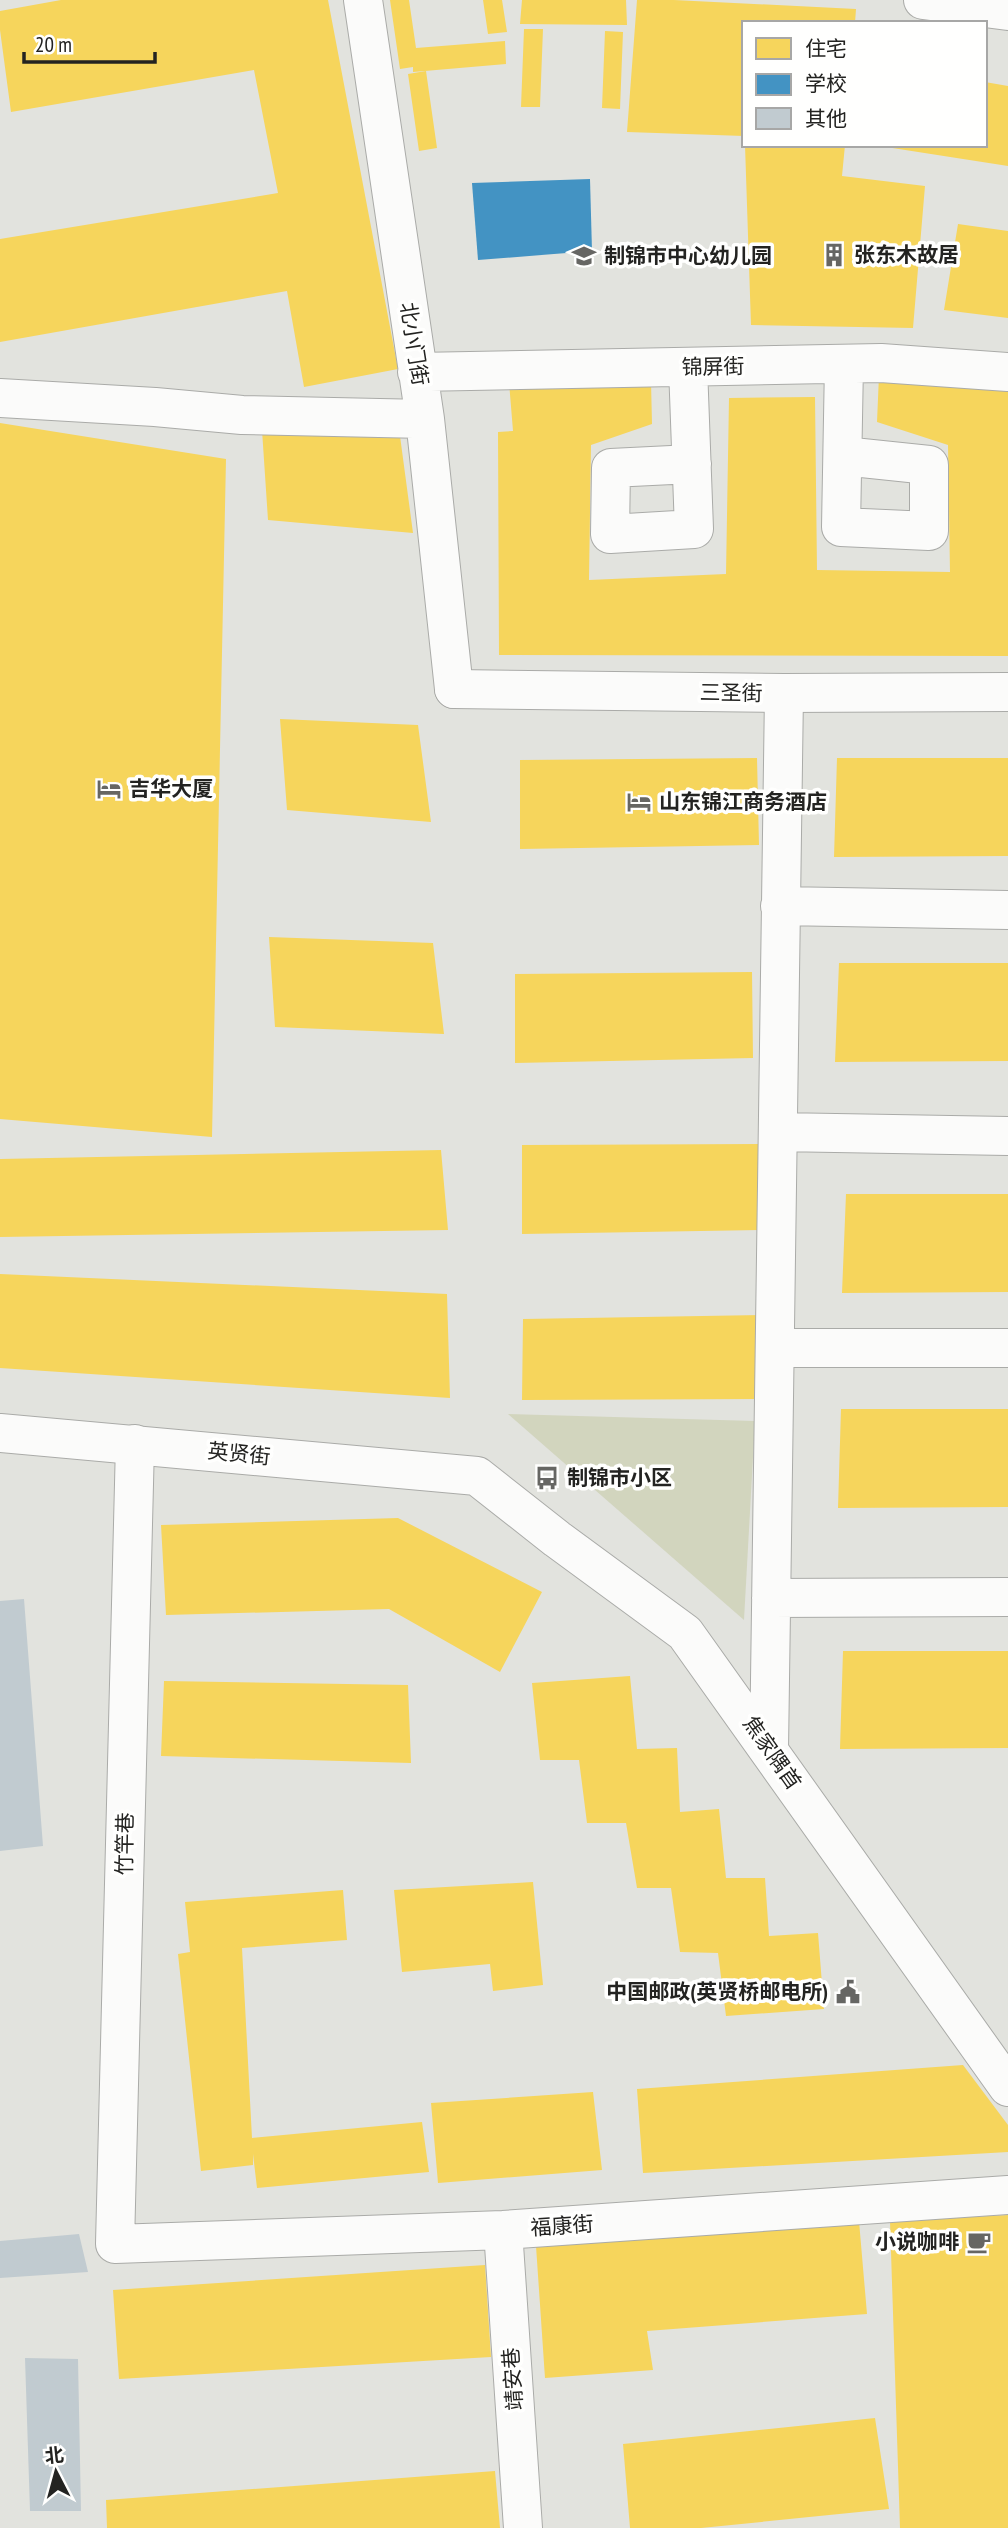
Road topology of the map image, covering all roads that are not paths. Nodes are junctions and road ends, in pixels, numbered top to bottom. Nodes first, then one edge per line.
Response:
1 (363, 0) edge
2 (923, 0) edge
3 (1008, 12) edge
4 (844, 364) junction
5 (688, 367) junction
6 (417, 372) junction
7 (1008, 372) edge
8 (0, 398) edge
9 (425, 419) junction
10 (843, 456) dead end
11 (692, 464) dead end
12 (454, 690) joint
13 (1008, 692) edge
14 (784, 694) junction
15 (780, 906) junction
16 (1008, 910) edge
17 (778, 1132) junction
18 (1008, 1136) edge
19 (775, 1348) junction
20 (1008, 1348) edge
21 (0, 1433) edge
22 (135, 1444) junction
23 (477, 1476) joint
24 (1008, 1597) edge
25 (771, 1598) junction
26 (769, 1750) junction
27 (1008, 2087) edge
28 (1008, 2195) edge
29 (503, 2230) junction
30 (115, 2244) joint
31 (523, 2528) edge

1 - 6 street, 北小门街
2 - 3 street
4 - 5 street, 锦屏街
4 - 7 street, 锦屏街
4 - 10 street
5 - 6 street, 锦屏街
5 - 11 street
6 - 9 street, 北小门街
8 - 9 street
9 - 12 street, 北小门街
12 - 14 street, 三圣街
13 - 14 street, 三圣街
14 - 15 street
15 - 16 street
15 - 17 street
17 - 18 street
17 - 19 street
19 - 20 street
19 - 25 street
21 - 22 street, 英贤街
22 - 23 street, 英贤街
22 - 30 street, 竹竿巷
23 - 26 street, 焦家隅首
24 - 25 street
25 - 26 street
26 - 27 street, 焦家隅首
28 - 29 street, 福康街
29 - 30 street, 福康街
29 - 31 street, 靖安巷

